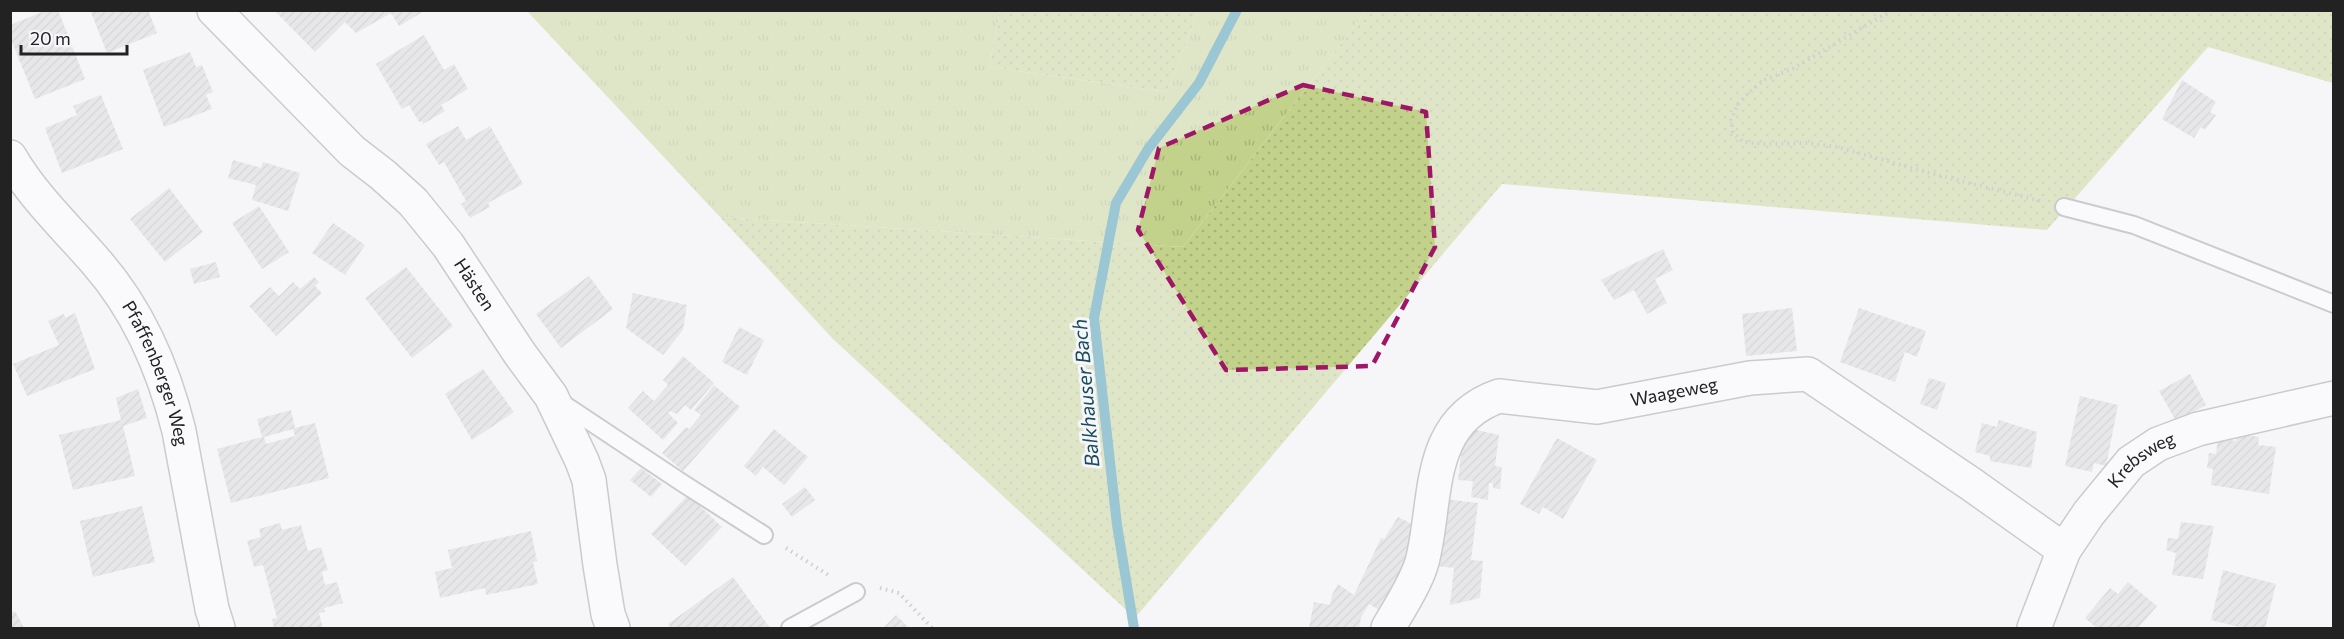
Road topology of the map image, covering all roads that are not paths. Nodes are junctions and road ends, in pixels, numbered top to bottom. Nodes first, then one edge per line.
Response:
1 (214, 10) edge
2 (10, 157) edge
3 (2064, 207) road end
4 (2334, 304) edge
5 (551, 396) junction
6 (2334, 398) edge
7 (765, 535) road end
8 (2064, 550) junction
9 (856, 592) road end
10 (218, 628) edge
11 (613, 628) edge
12 (790, 628) edge
13 (1388, 628) edge
14 (2034, 628) edge

1 - 5 street, Hästen
2 - 10 street, Pfaffenberger Weg
3 - 4 lane
5 - 7 lane
5 - 11 street, Hästen
6 - 8 street, Krebsweg
8 - 13 street, Waageweg
8 - 14 street, Krebsweg
9 - 12 lane

